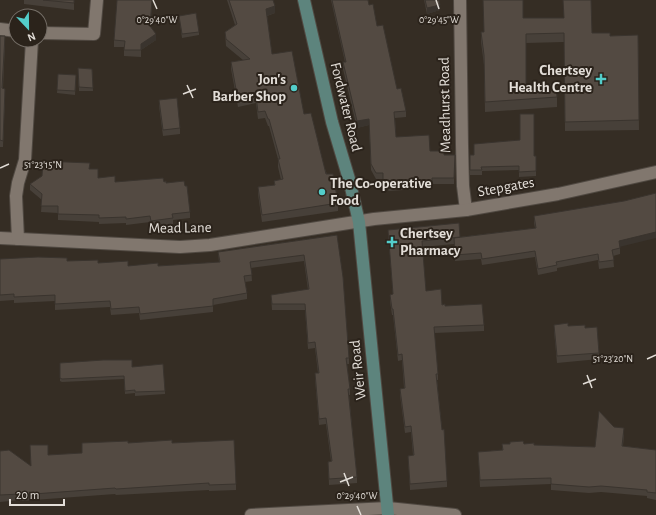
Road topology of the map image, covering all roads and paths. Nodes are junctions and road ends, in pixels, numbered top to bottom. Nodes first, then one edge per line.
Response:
1 (97, 0) edge
2 (304, 0) edge
3 (460, 0) edge
4 (48, 33) edge
5 (32, 48) edge
6 (656, 172) edge
7 (466, 210) junction
8 (359, 222) junction
9 (0, 238) edge
10 (18, 238) junction
11 (388, 512) edge
12 (251, 515) edge
13 (455, 515) edge

1 - 4 street
2 - 8 main road, Fordwater Road
3 - 7 street, Meadhurst Road
5 - 10 street
6 - 7 street, Stepgates
7 - 8 street, Stepgates
8 - 10 street, Mead Lane
8 - 11 main road, Weir Road
9 - 10 street, Mead Lane
11 - 12 street
11 - 13 street

